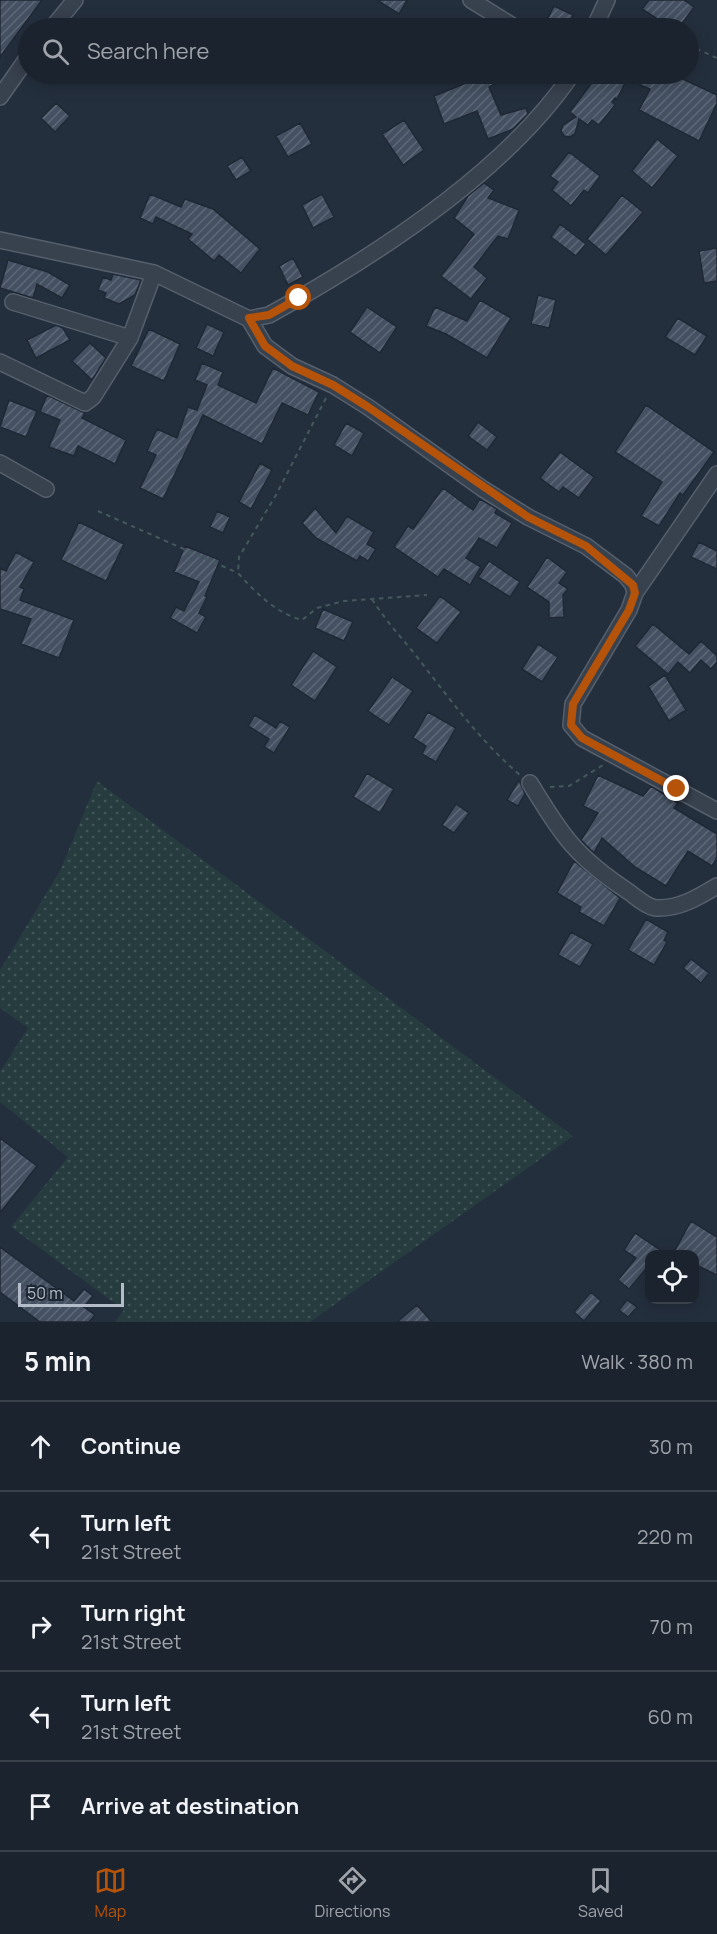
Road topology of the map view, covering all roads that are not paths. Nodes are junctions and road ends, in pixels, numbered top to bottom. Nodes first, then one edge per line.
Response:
1 (75, 0) edge
2 (471, 0) edge
3 (607, 0) edge
4 (60, 18) edge
5 (500, 18) edge
6 (599, 18) edge
7 (18, 72) edge
8 (565, 84) edge
9 (0, 98) edge
10 (0, 240) edge
11 (154, 273) junction
12 (13, 302) dead end
13 (249, 318) junction
14 (130, 338) junction
15 (0, 362) edge
16 (0, 463) edge
17 (717, 474) edge
18 (46, 489) dead end
19 (635, 593) junction
20 (530, 783) road end
21 (717, 811) edge
22 (717, 886) edge

1 - 4 street
2 - 5 street
3 - 6 street
7 - 9 street
8 - 13 street
10 - 11 street
11 - 13 street
11 - 14 street
12 - 14 street
13 - 19 street
14 - 15 street
16 - 18 street
17 - 19 street
19 - 21 street
20 - 22 street

